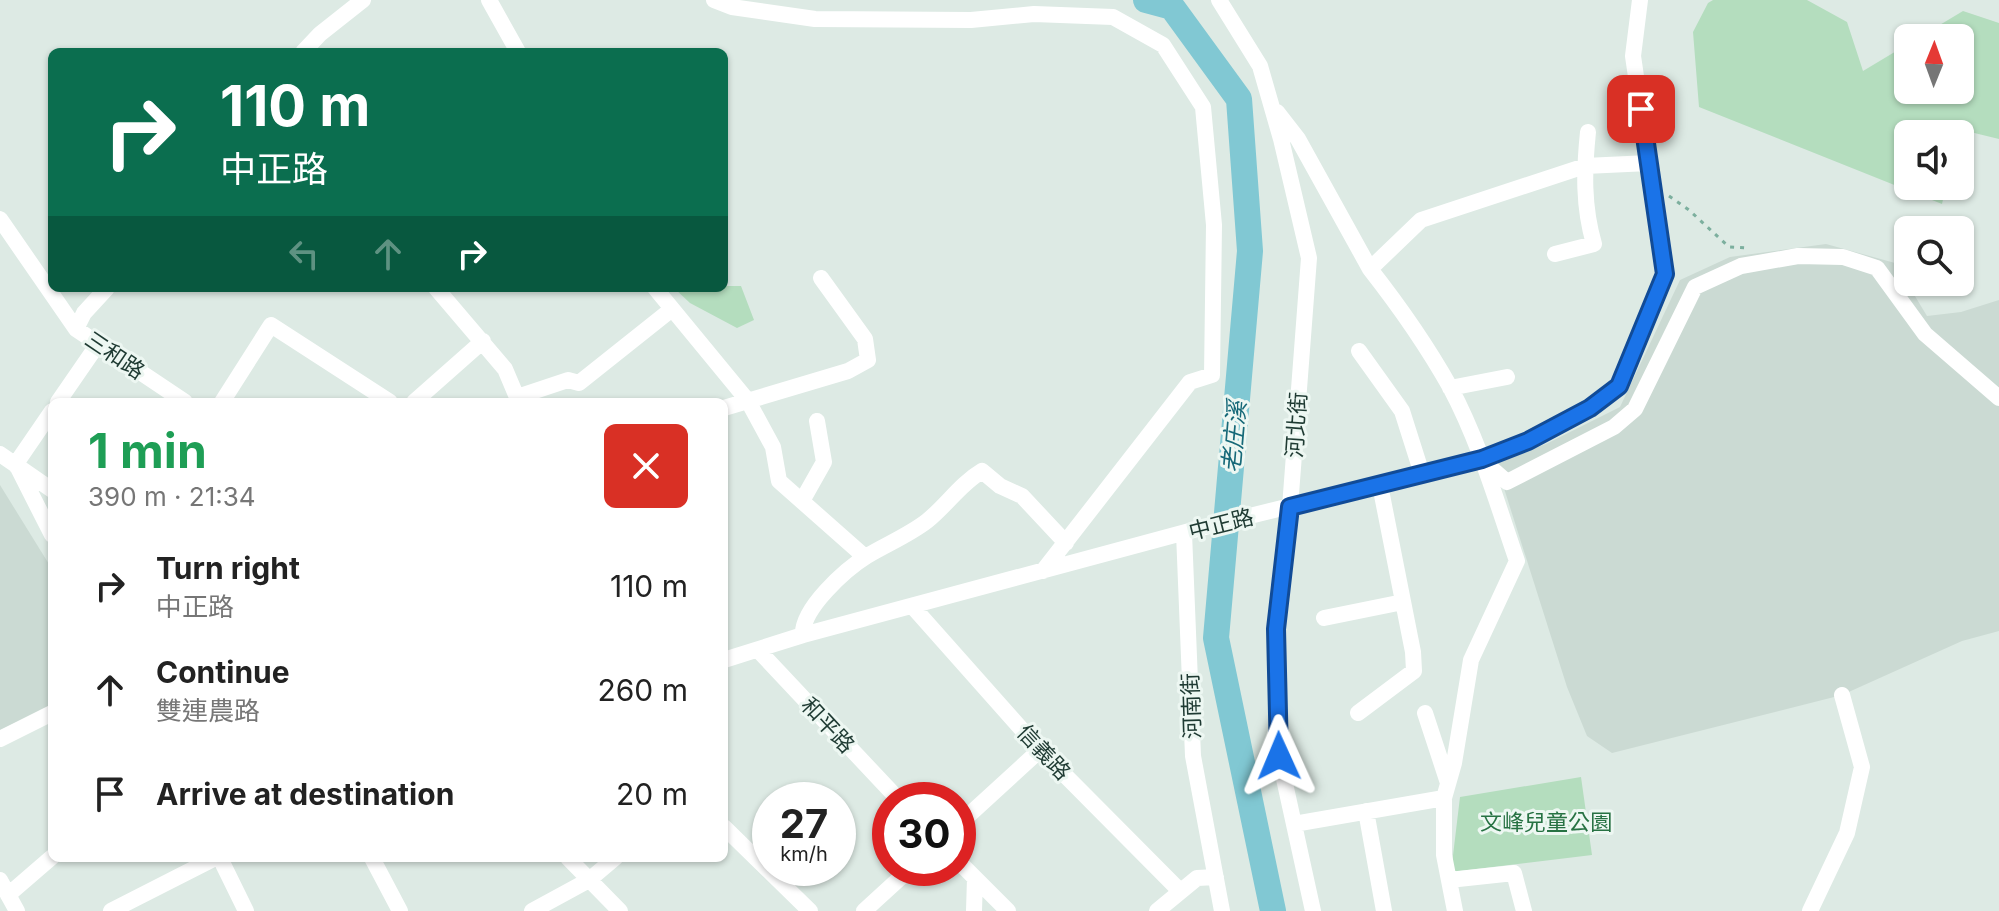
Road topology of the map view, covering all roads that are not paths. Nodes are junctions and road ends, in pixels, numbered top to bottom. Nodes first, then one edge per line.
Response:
1 (363, 0) edge
2 (489, 0) edge
3 (714, 0) edge
4 (1219, 0) edge
5 (1640, 0) edge
6 (307, 48) edge
7 (516, 48) edge
8 (1271, 104) junction
9 (1588, 132) dead end
10 (1649, 163) junction
11 (1585, 166) junction
12 (0, 219) edge
13 (1555, 254) dead end
14 (1370, 269) junction
15 (821, 278) dead end
16 (48, 288) edge
17 (50, 292) edge
18 (103, 292) edge
19 (440, 292) edge
20 (658, 292) edge
21 (672, 309) junction
22 (76, 329) junction
23 (483, 341) junction
24 (98, 344) junction
25 (1359, 351) dead end
26 (1507, 377) dead end
27 (1450, 388) junction
28 (61, 398) edge
29 (179, 398) edge
30 (225, 398) edge
31 (384, 398) edge
32 (419, 398) edge
33 (518, 398) edge
34 (521, 398) edge
35 (1999, 398) edge
36 (748, 401) junction
37 (728, 407) edge
38 (48, 417) edge
39 (817, 421) dead end
40 (0, 454) edge
41 (1482, 459) junction
42 (17, 466) junction
43 (1422, 474) junction
44 (1380, 485) junction
45 (48, 487) edge
46 (802, 501) junction
47 (1290, 507) junction
48 (48, 527) edge
49 (1190, 531) junction
50 (1066, 543) junction
51 (865, 557) junction
52 (1043, 571) junction
53 (1403, 602) junction
54 (913, 607) junction
55 (1324, 618) dead end
56 (803, 635) junction
57 (758, 650) junction
58 (728, 659) edge
59 (1842, 695) dead end
60 (1358, 713) dead end
61 (1425, 713) dead end
62 (48, 715) edge
63 (0, 739) edge
64 (1040, 750) junction
65 (882, 782) edge
66 (1446, 790) junction
67 (976, 809) edge
68 (1366, 811) junction
69 (1294, 824) junction
70 (728, 831) edge
71 (48, 860) edge
72 (209, 862) edge
73 (219, 862) edge
74 (374, 862) edge
75 (572, 862) edge
76 (610, 862) edge
77 (1216, 877) junction
78 (976, 879) edge
79 (589, 880) junction
80 (1449, 880) junction
81 (891, 886) edge
82 (975, 886) edge
83 (4, 888) edge
84 (1180, 891) junction
85 (1160, 910) edge
86 (17, 911) edge
87 (111, 911) edge
88 (246, 911) edge
89 (400, 911) edge
90 (532, 911) edge
91 (620, 911) edge
92 (810, 911) edge
93 (864, 911) edge
94 (974, 911) edge
95 (1008, 911) edge
96 (1222, 911) edge
97 (1313, 911) edge
98 (1384, 911) edge
99 (1455, 911) edge
100 (1524, 911) edge
101 (1810, 911) edge

1 - 6 street
2 - 7 street
3 - 50 street
4 - 8 street, 河北街
5 - 10 street, 中正路
8 - 14 street
8 - 47 street, 河北街
9 - 11 street
10 - 11 street
10 - 41 street, 中正路
11 - 13 street
11 - 14 street
12 - 16 street, 三和路
14 - 27 street
15 - 36 street
17 - 22 street, 三和路
18 - 22 street
19 - 23 street
20 - 21 street
21 - 34 street
21 - 36 street
22 - 24 street, 三和路
23 - 32 street
23 - 33 street
24 - 28 street
24 - 29 street, 三和路
25 - 43 street
26 - 27 street
27 - 41 street
30 - 31 street
35 - 41 street
36 - 37 street
36 - 46 street
38 - 42 street
39 - 46 street
40 - 42 street
41 - 43 street, 中正路
41 - 66 street
42 - 45 street
42 - 48 street
43 - 44 street, 中正路
44 - 47 street, 中正路
44 - 53 street
46 - 51 street
47 - 49 street, 中正路
47 - 69 street, 河北街
49 - 52 street, 中正路
49 - 77 street, 河南街
50 - 51 street
50 - 52 street
51 - 56 street
52 - 54 street, 中正路
53 - 55 street
53 - 60 street
54 - 56 street, 中正路
54 - 64 street, 信義路
56 - 57 street, 中正路
57 - 58 street, 中正路
57 - 65 street, 和平路
59 - 101 street
61 - 66 street
62 - 63 street
64 - 67 street
64 - 84 street, 信義路
66 - 68 street
66 - 80 street
68 - 69 street
68 - 98 street
69 - 97 street, 河北街
70 - 92 street
71 - 83 street
72 - 87 street
73 - 88 street
74 - 89 street
75 - 79 street
76 - 79 street
77 - 84 street
77 - 96 street, 河南街
78 - 95 street
79 - 90 street
79 - 91 street
80 - 99 street
80 - 100 street
81 - 93 street
82 - 94 street
83 - 86 street
84 - 85 street

